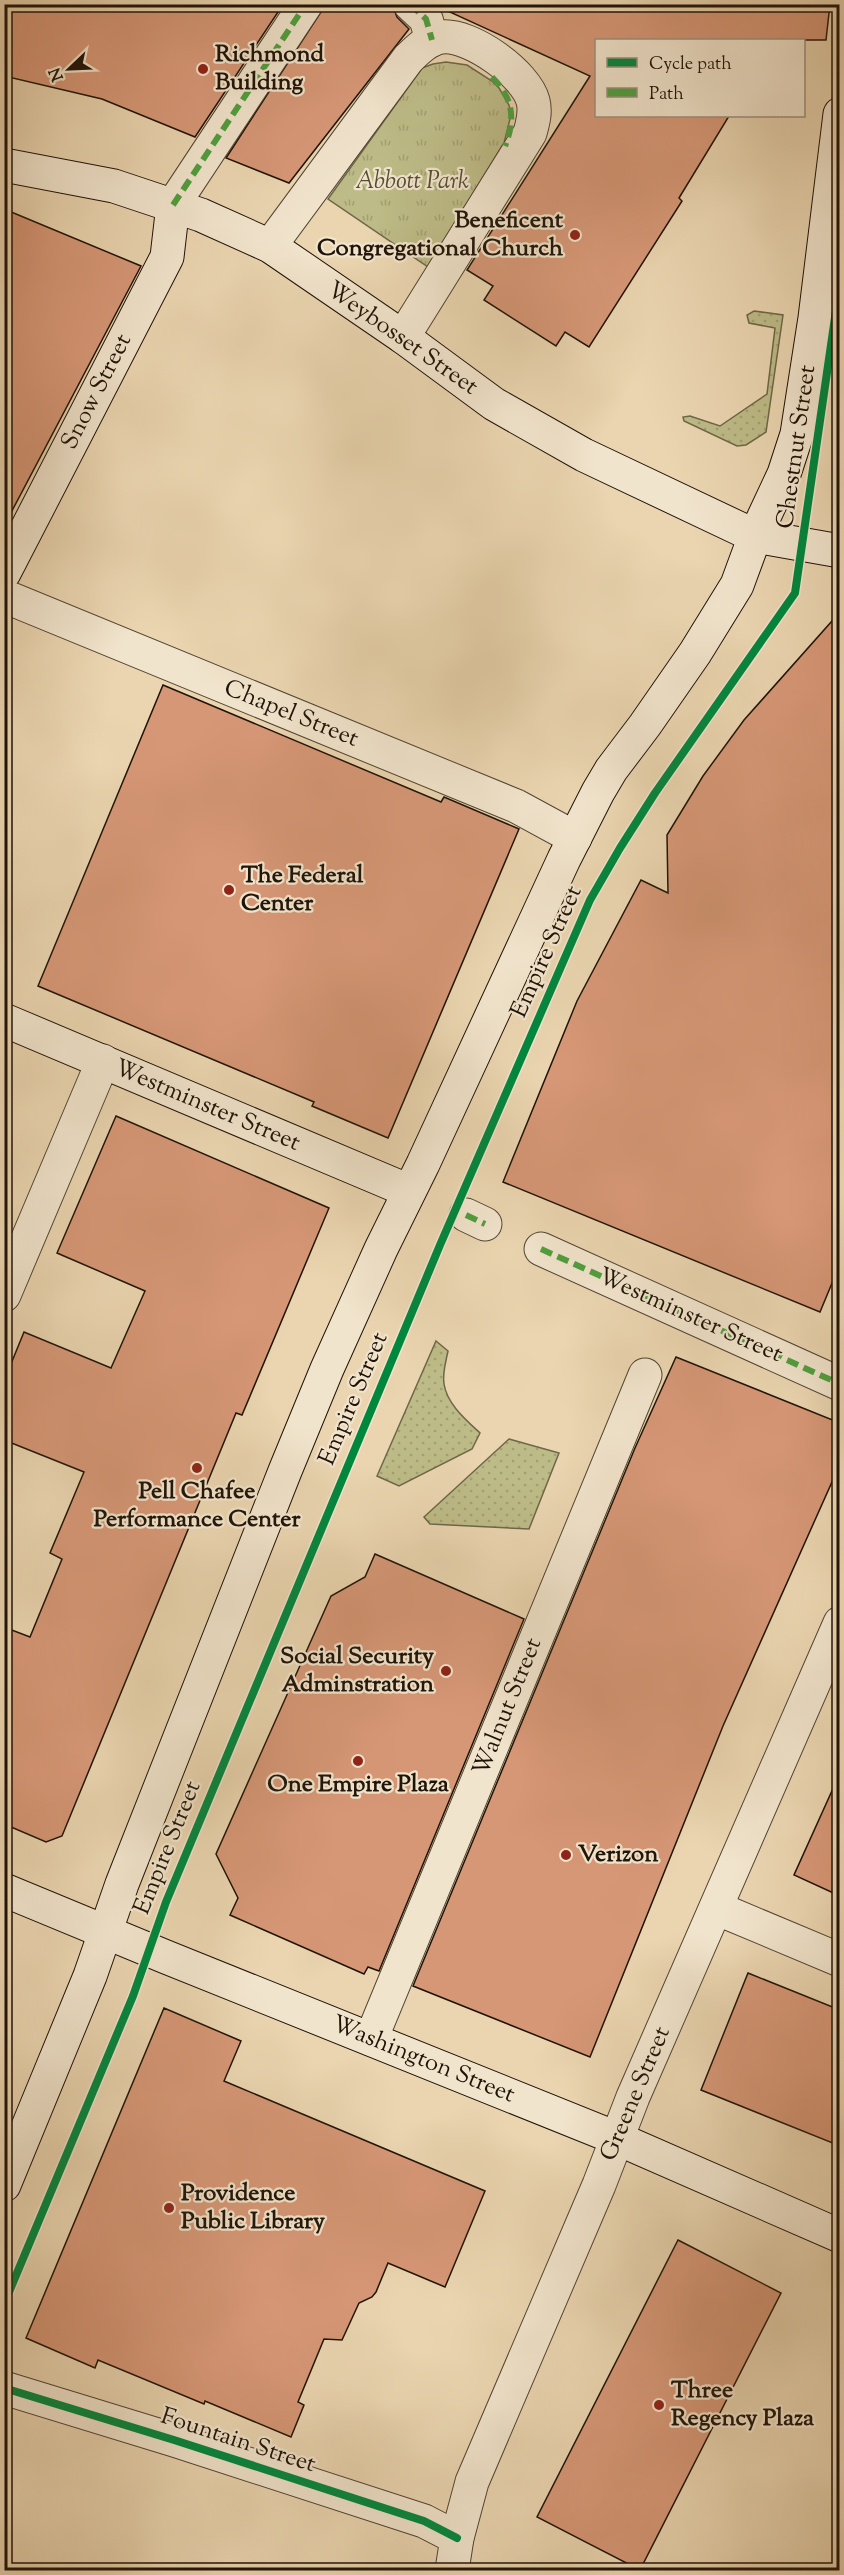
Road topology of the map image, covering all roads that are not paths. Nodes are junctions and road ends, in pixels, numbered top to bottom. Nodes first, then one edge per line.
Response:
1 (306, 4) edge
2 (410, 4) edge
3 (432, 40) junction
4 (840, 114) edge
5 (4, 165) edge
6 (173, 205) junction
7 (270, 246) junction
8 (403, 338) junction
9 (755, 536) junction
10 (840, 551) edge
11 (4, 573) edge
12 (4, 596) edge
13 (575, 838) junction
14 (4, 1020) edge
15 (103, 1061) junction
16 (409, 1191) junction
17 (541, 1249) dead end
18 (4, 1295) edge
19 (645, 1374) dead end
20 (840, 1384) edge
21 (840, 1623) edge
22 (4, 1890) edge
23 (716, 1908) junction
24 (104, 1932) junction
25 (840, 1960) edge
26 (371, 2039) junction
27 (616, 2138) junction
28 (4, 2185) edge
29 (840, 2236) edge
30 (4, 2388) edge
31 (457, 2538) junction
32 (452, 2571) edge

1 - 6 street
2 - 3 street
3 - 7 street
3 - 8 street
4 - 9 street, Chestnut Street
5 - 6 street, Weybosset Street
6 - 7 street, Weybosset Street
6 - 11 street, Snow Street
7 - 8 street, Weybosset Street
8 - 9 street, Weybosset Street
9 - 10 street, Weybosset Street
9 - 13 street, Empire Street
12 - 13 street, Chapel Street
13 - 16 street, Empire Street
14 - 15 street, Westminster Street
15 - 16 street, Westminster Street
15 - 18 street
16 - 24 street, Empire Street
17 - 20 street, Westminster Street
19 - 26 street, Walnut Street
21 - 23 street, Greene Street
22 - 24 street, Washington Street
23 - 25 street
23 - 27 street, Greene Street
24 - 26 street, Washington Street
24 - 28 street, Empire Street
26 - 27 street, Washington Street
27 - 29 street, Washington Street
27 - 31 street, Greene Street
30 - 31 street, Fountain Street
31 - 32 street, Greene Street

